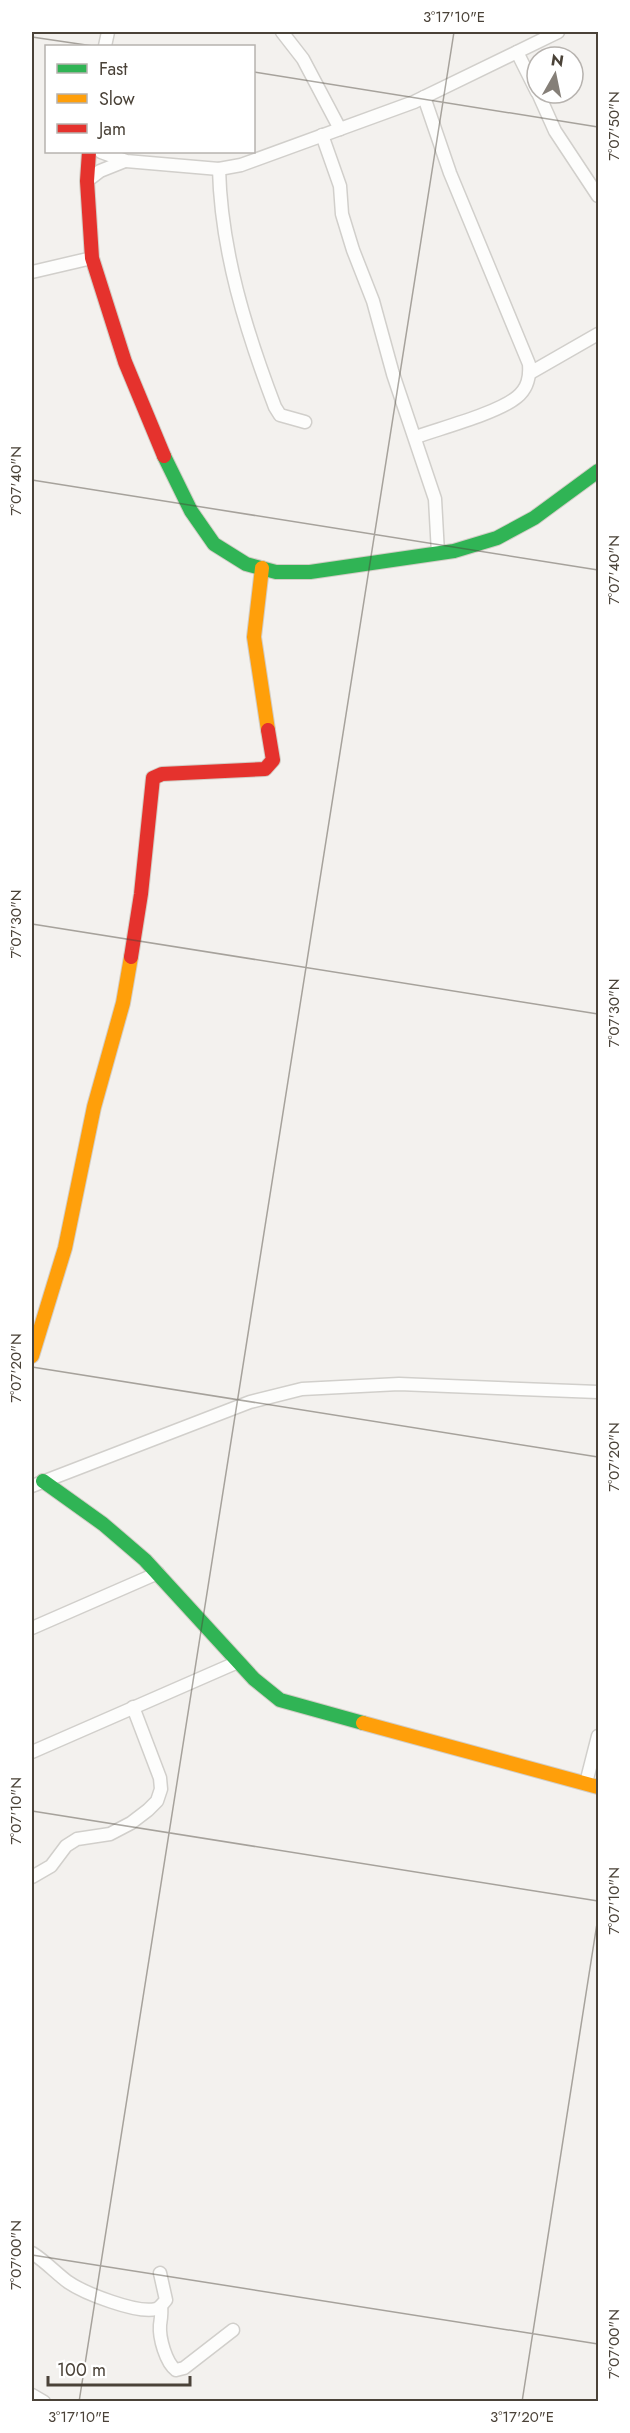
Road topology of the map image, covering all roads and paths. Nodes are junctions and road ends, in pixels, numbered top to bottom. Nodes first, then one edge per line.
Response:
1 (282, 32) edge
2 (558, 32) edge
3 (517, 52) junction
4 (525, 68) edge
5 (424, 97) junction
6 (543, 105) edge
7 (340, 129) junction
8 (322, 135) junction
9 (89, 153) edge
10 (104, 153) edge
11 (126, 161) junction
12 (219, 169) junction
13 (87, 181) junction
14 (598, 196) edge
15 (92, 258) junction
16 (32, 272) edge
17 (598, 334) edge
18 (530, 373) junction
19 (305, 422) dead end
20 (416, 437) junction
21 (598, 471) edge
22 (438, 553) junction
23 (262, 568) junction
24 (32, 1356) edge
25 (598, 1392) edge
26 (37, 1483) edge
27 (158, 1573) junction
28 (32, 1628) edge
29 (238, 1662) junction
30 (134, 1707) junction
31 (598, 1736) edge
32 (32, 1752) edge
33 (592, 1785) edge
34 (32, 1877) edge
35 (32, 2253) edge
36 (160, 2273) dead end
37 (161, 2306) junction
38 (232, 2330) dead end
39 (32, 2395) edge
40 (45, 2402) edge

1 - 7 street
2 - 3 street
3 - 4 street
3 - 5 street
5 - 7 street
5 - 18 street
6 - 14 street
7 - 8 street
8 - 12 street
8 - 20 street
9 - 13 street
10 - 11 street
11 - 12 street
11 - 13 street
12 - 19 street
13 - 15 street
15 - 16 street
15 - 23 street
17 - 18 street
18 - 20 street
20 - 22 street
21 - 22 street
22 - 23 street
23 - 24 street
25 - 26 street
26 - 27 street
27 - 28 street
27 - 29 street
29 - 30 street
29 - 33 street
30 - 32 street
30 - 34 street
31 - 33 street
35 - 37 street
36 - 37 street
37 - 38 street
39 - 40 street

